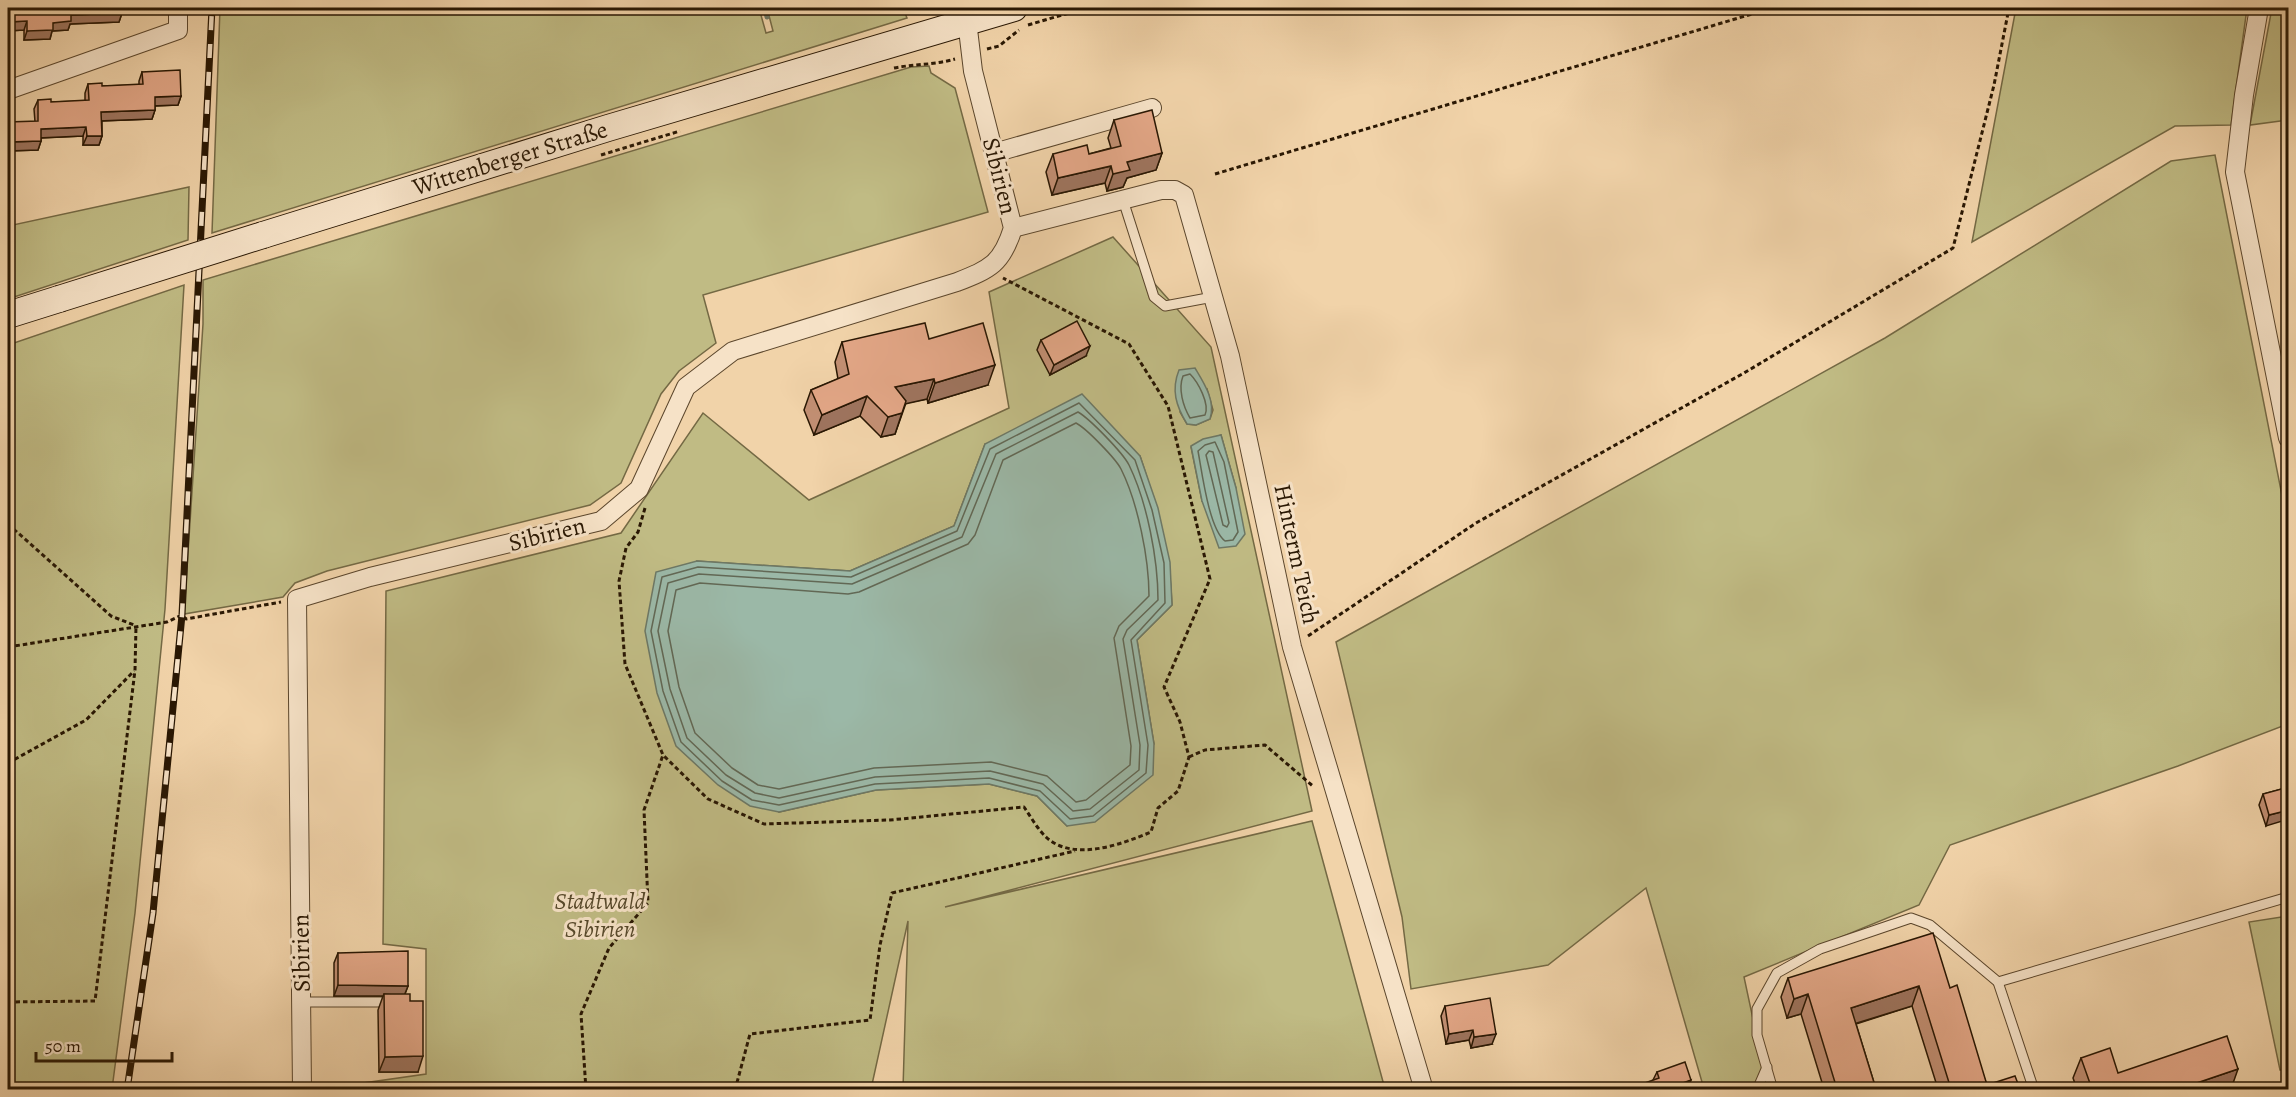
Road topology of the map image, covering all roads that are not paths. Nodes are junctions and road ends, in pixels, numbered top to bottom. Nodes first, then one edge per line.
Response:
1 (178, 8) edge
2 (1014, 8) edge
3 (2259, 8) edge
4 (966, 14) edge
5 (8, 90) edge
6 (1152, 108) edge
7 (994, 153) junction
8 (1124, 200) junction
9 (1013, 228) junction
10 (1213, 297) junction
11 (8, 315) edge
12 (2289, 438) edge
13 (2289, 897) edge
14 (1998, 982) junction
15 (302, 1002) junction
16 (404, 1003) edge
17 (1767, 1067) junction
18 (302, 1089) edge
19 (1424, 1089) edge
20 (1757, 1089) edge
21 (1773, 1089) edge
22 (2034, 1089) edge

1 - 5 street
2 - 4 main road, Wittenberger Straße
3 - 12 street
4 - 7 street, Sibirien
4 - 11 main road, Wittenberger Straße, bridge
6 - 7 street
7 - 9 street, Sibirien
8 - 9 street, Hinterm Teich
8 - 10 lane
8 - 10 street, Hinterm Teich
9 - 15 street, Sibirien
10 - 19 street, Hinterm Teich
13 - 14 lane
14 - 17 lane
14 - 22 lane
15 - 16 lane
15 - 18 street, Sibirien
17 - 20 lane
17 - 21 lane

